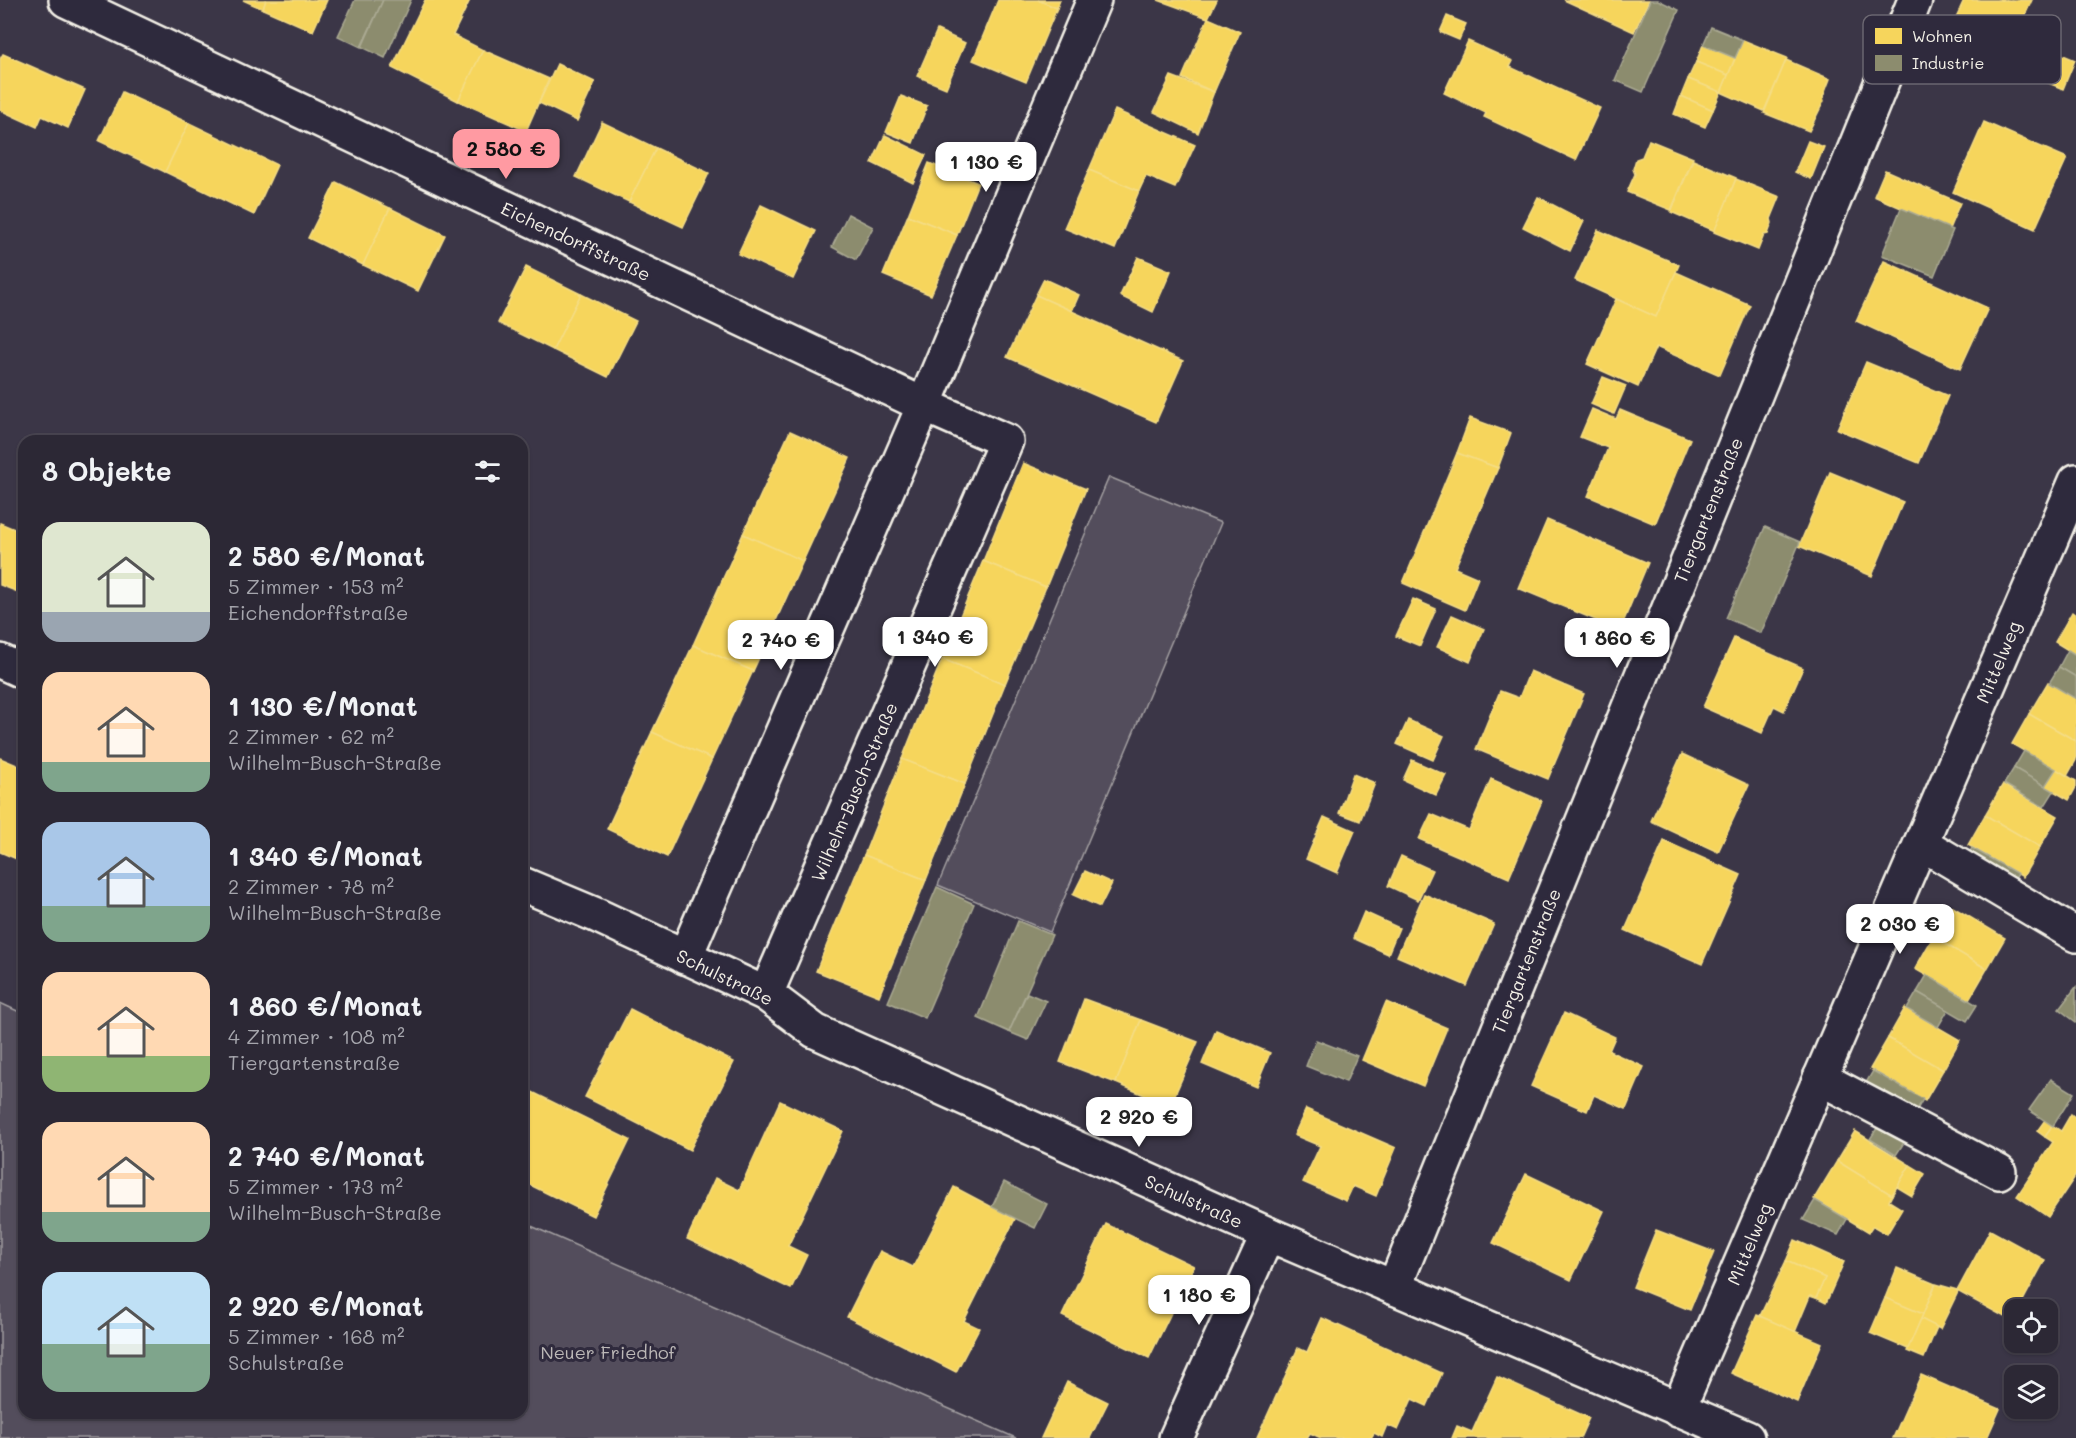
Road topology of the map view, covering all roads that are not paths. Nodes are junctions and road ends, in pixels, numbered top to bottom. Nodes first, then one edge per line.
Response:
1 (66, 0) edge
2 (1094, 0) edge
3 (1881, 84) edge
4 (924, 405) junction
5 (2076, 481) edge
6 (0, 661) edge
7 (18, 669) edge
8 (1921, 843) junction
9 (528, 887) edge
10 (2076, 935) edge
11 (685, 957) junction
12 (766, 994) junction
13 (1820, 1078) junction
14 (2000, 1172) dead end
15 (1268, 1234) junction
16 (1394, 1288) junction
17 (1678, 1410) junction
18 (1176, 1438) edge
19 (1747, 1438) edge

1 - 4 street, Eichendorffstraße
2 - 4 street
3 - 16 street, Tiergartenstraße
4 - 11 street
4 - 12 street, Wilhelm-Busch-Straße
5 - 8 street, Mittelweg
6 - 7 street
8 - 10 street
8 - 13 street, Mittelweg
9 - 11 street, Schulstraße
11 - 12 street, Schulstraße
12 - 15 street, Schulstraße
13 - 14 street
13 - 17 street, Mittelweg
15 - 16 street, Schulstraße
15 - 18 street
16 - 17 street, Schulstraße
17 - 19 street, Schulstraße

